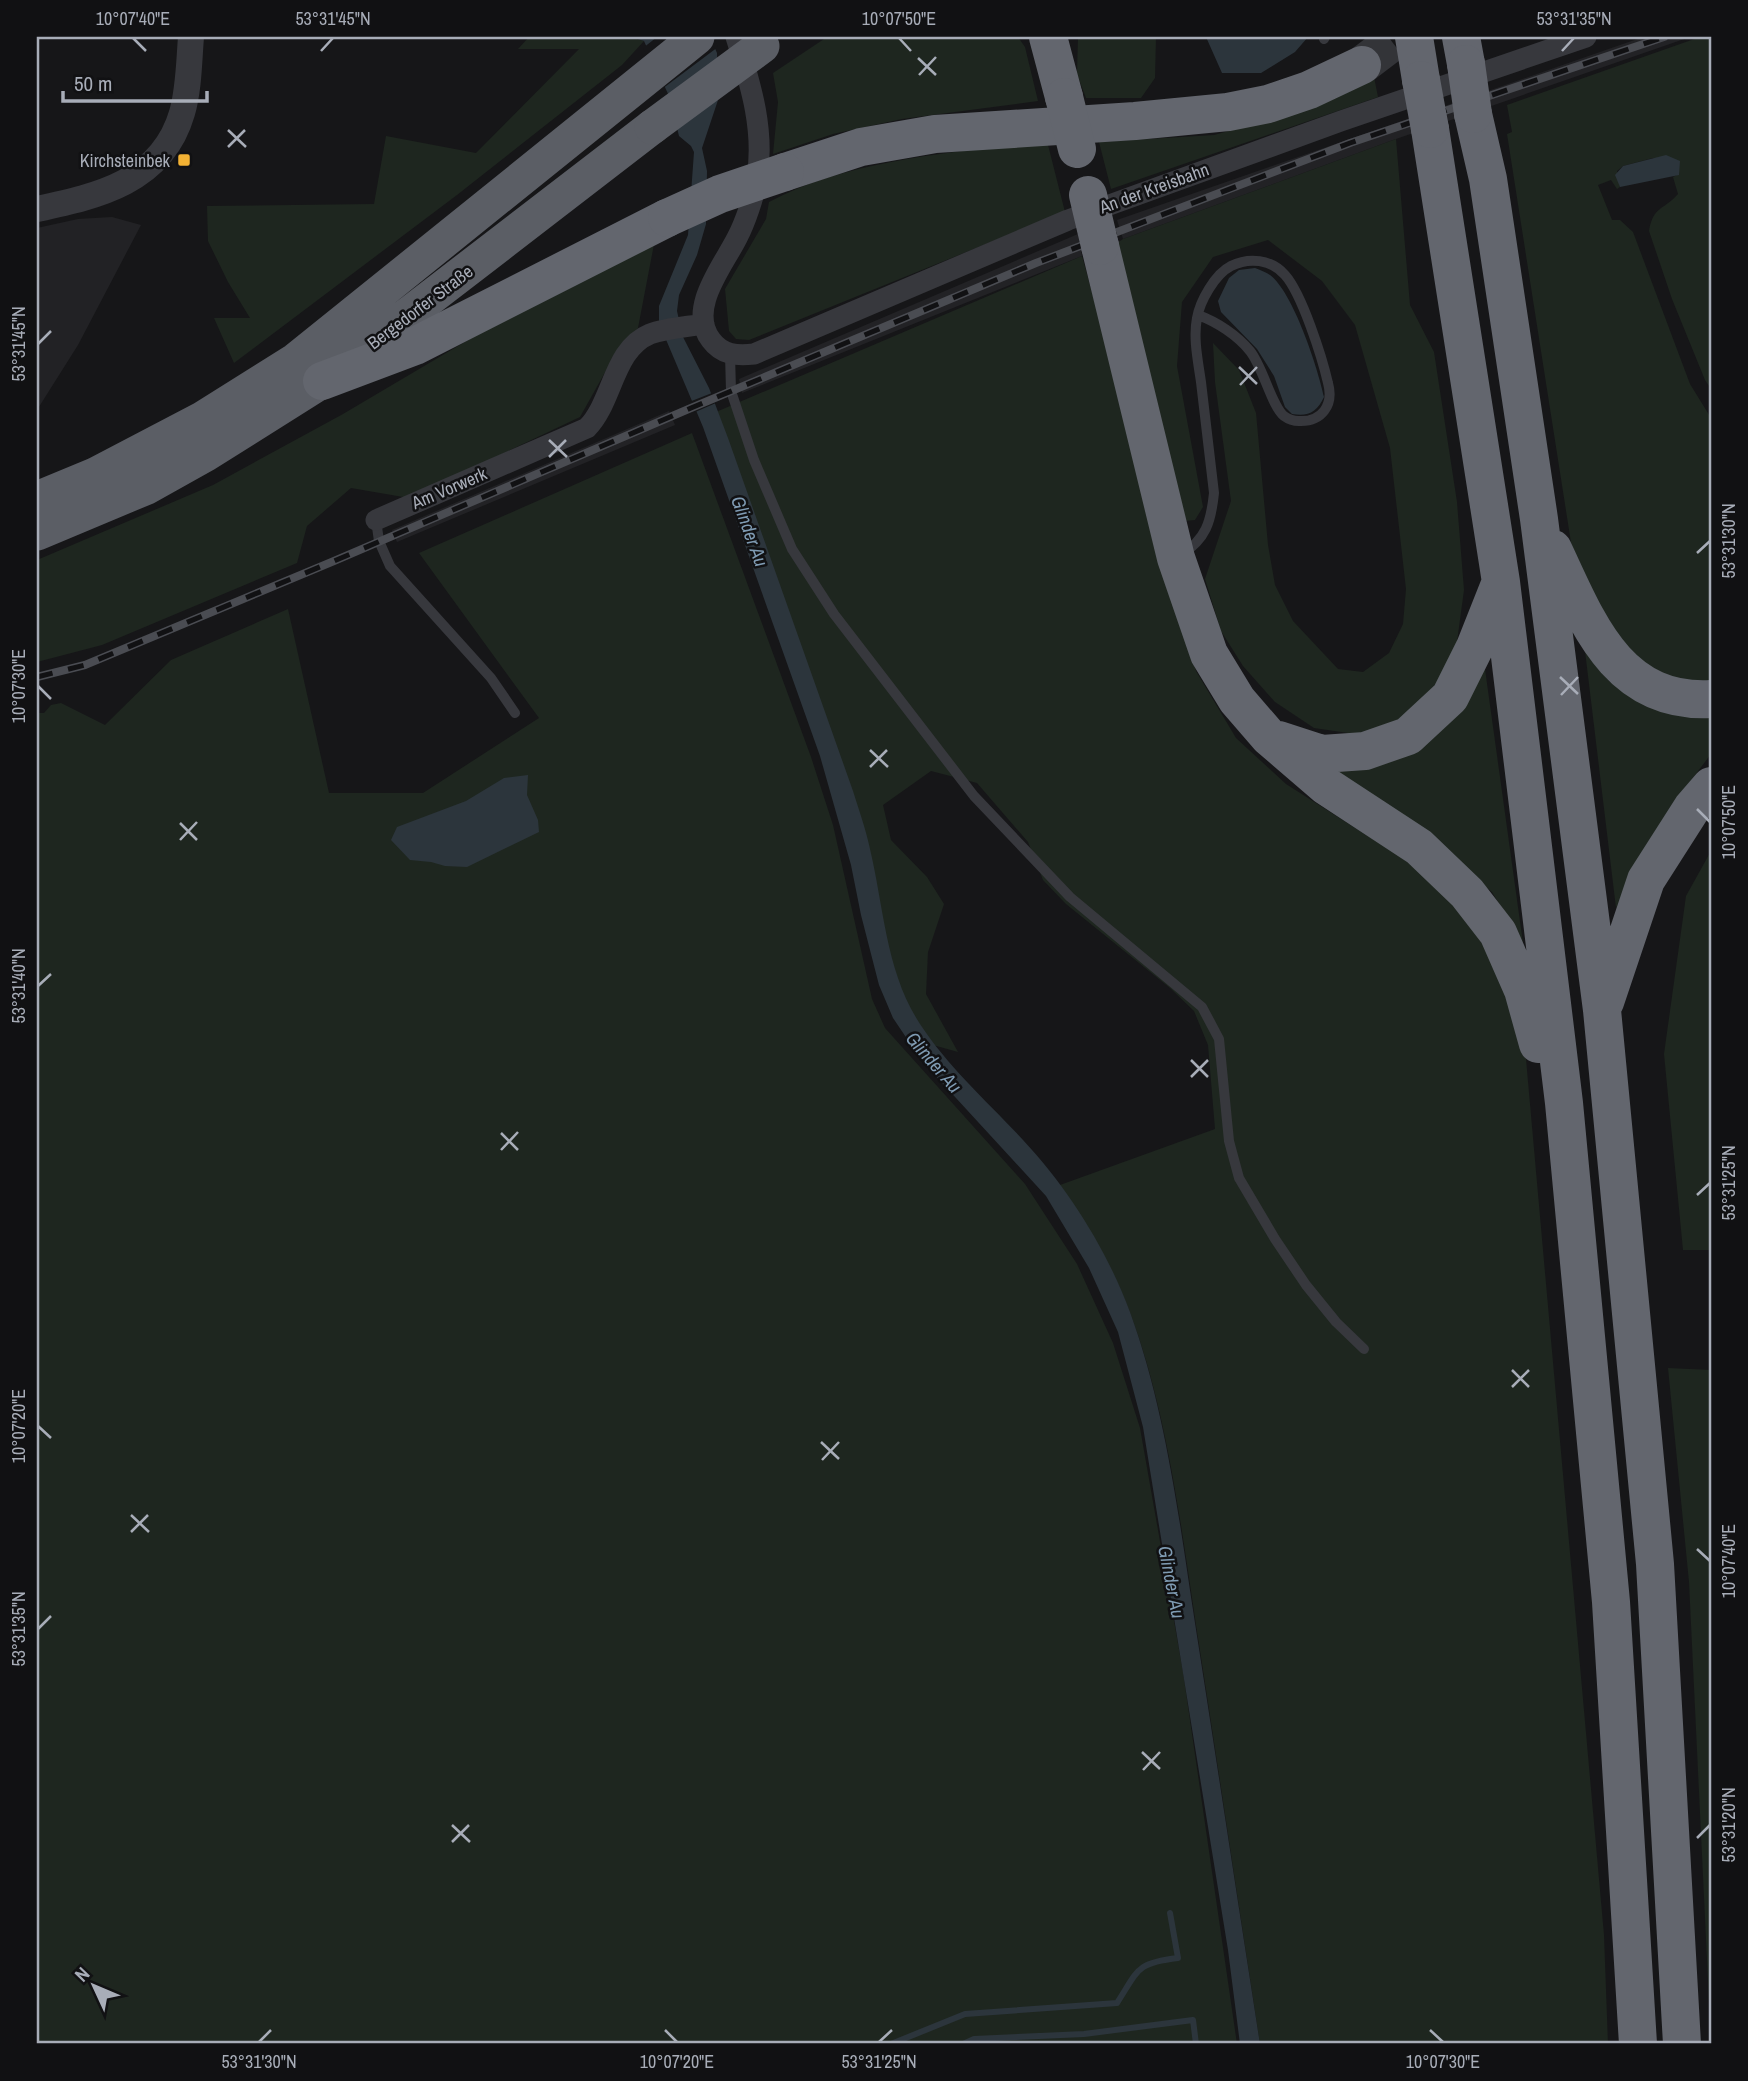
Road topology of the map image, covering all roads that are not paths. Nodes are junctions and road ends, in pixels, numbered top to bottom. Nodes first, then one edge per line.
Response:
1 (191, 37) edge
2 (697, 37) edge
3 (1414, 37) edge
4 (1586, 37) edge
5 (1049, 38) edge
6 (758, 40) edge
7 (1464, 51) edge
8 (1362, 65) tunnel mouth
9 (37, 209) edge
10 (1198, 315) junction
11 (693, 326) junction
12 (730, 355) junction
13 (322, 381) junction
14 (37, 499) edge
15 (1539, 519) junction
16 (376, 520) joint
17 (37, 533) edge
18 (1176, 558) junction
19 (1501, 582) junction
20 (1711, 699) edge
21 (515, 713) dead end
22 (1269, 737) junction
23 (1711, 786) edge
24 (1602, 1010) junction
25 (1564, 1103) junction
26 (1364, 1349) dead end
27 (1638, 2044) edge
28 (1682, 2044) edge

1 - 9 street
2 - 14 highway, Bergedorfer Straße
3 - 19 highway, bridge
4 - 12 street, An der Kreisbahn
5 - 18 highway, bridge
6 - 11 street
6 - 13 highway, Bergedorfer Straße, bridge
7 - 15 highway, bridge
8 - 13 highway, bridge
10 - 10 lane
10 - 18 lane
11 - 12 street
11 - 16 street, Am Vorwerk
12 - 26 lane
13 - 17 highway, Bergedorfer Straße
15 - 20 highway
15 - 24 highway
16 - 21 lane, Am Vorwerk
18 - 22 highway
19 - 22 highway
19 - 25 highway
22 - 25 highway
23 - 24 highway
24 - 28 highway
25 - 27 highway

